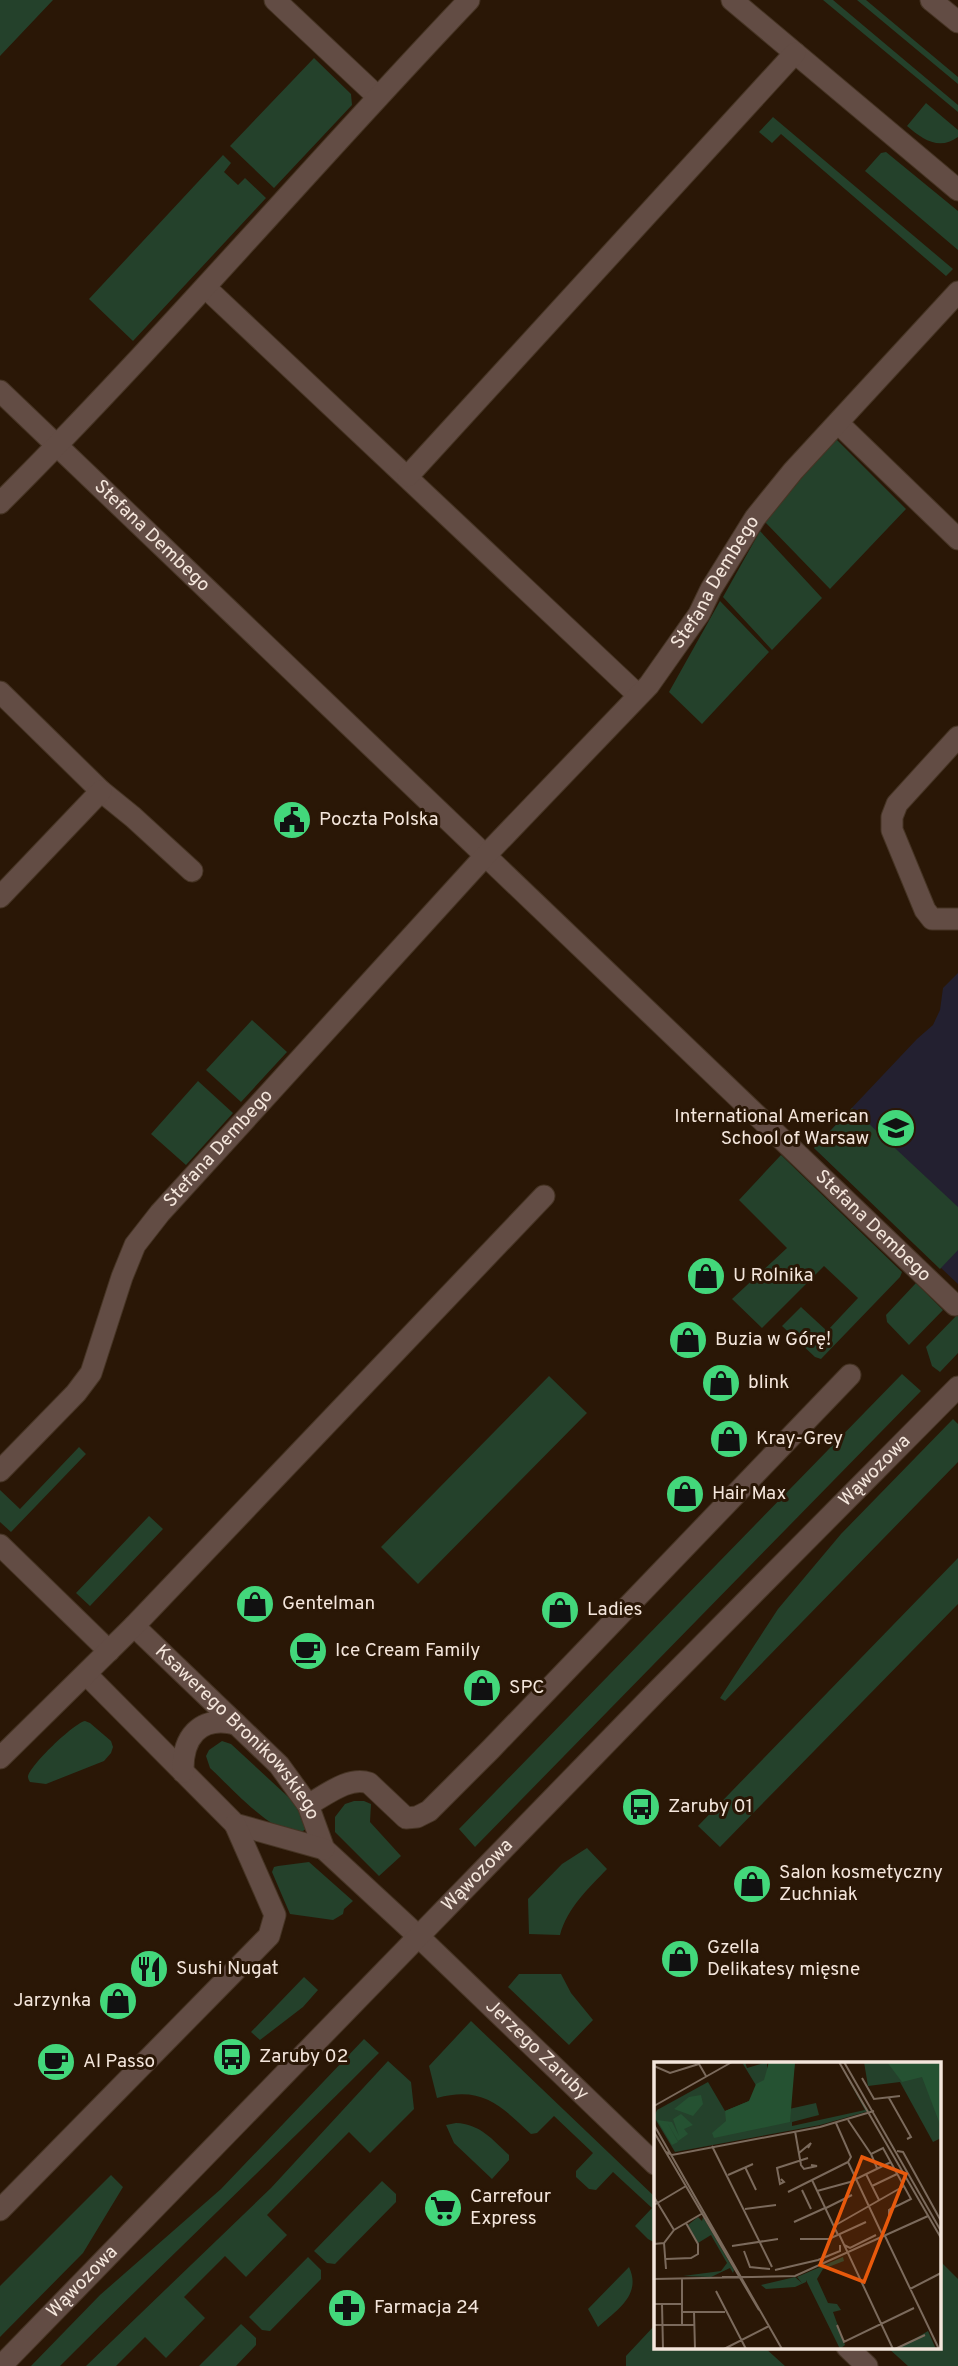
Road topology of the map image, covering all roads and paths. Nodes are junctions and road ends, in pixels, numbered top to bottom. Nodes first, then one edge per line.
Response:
1 (275, 0) edge
2 (469, 0) edge
3 (732, 0) edge
4 (931, 0) edge
5 (958, 22) edge
6 (795, 52) junction
7 (378, 97) junction
8 (954, 178) edge
9 (206, 288) junction
10 (958, 292) edge
11 (0, 391) edge
12 (838, 423) junction
13 (58, 445) junction
14 (408, 476) junction
15 (0, 503) edge
16 (958, 539) edge
17 (0, 692) edge
18 (638, 695) junction
19 (957, 741) edge
20 (101, 791) junction
21 (485, 856) junction
22 (191, 870) dead end
23 (0, 897) edge
24 (958, 919) edge
25 (544, 1196) dead end
26 (955, 1305) dead end
27 (850, 1375) dead end
28 (958, 1387) edge
29 (0, 1471) edge
30 (0, 1545) edge
31 (134, 1626) junction
32 (109, 1651) junction
33 (86, 1674) junction
34 (236, 1724) junction
35 (0, 1758) edge
36 (183, 1772) junction
37 (308, 1805) junction
38 (235, 1824) junction
39 (324, 1849) junction
40 (418, 1936) junction
41 (654, 2163) edge
42 (0, 2210) edge
43 (848, 2348) edge
44 (1, 2366) edge
45 (867, 2366) edge

1 - 7 street
2 - 7 street
3 - 6 street
4 - 5 street
6 - 8 street
6 - 14 street
7 - 9 street
9 - 13 street
9 - 14 street
10 - 12 street, Stefana Dembego
11 - 13 street, Stefana Dembego
12 - 16 street
12 - 18 street, Stefana Dembego
13 - 15 street
13 - 21 street, Stefana Dembego
14 - 18 street
17 - 20 street
18 - 21 street, Stefana Dembego
19 - 24 street
20 - 22 street
20 - 23 street
21 - 26 street, Stefana Dembego
21 - 29 street, Stefana Dembego
25 - 31 street
27 - 37 street
28 - 40 street, Wąwozowa
30 - 32 street
31 - 32 street
31 - 34 street, Ksawerego Bronikowskiego
32 - 33 street
33 - 35 street
33 - 36 street, Ksawerego Bronikowskiego
34 - 36 street
34 - 37 street, Ksawerego Bronikowskiego
36 - 38 street, Ksawerego Bronikowskiego
37 - 39 street, Ksawerego Bronikowskiego
38 - 39 street, Ksawerego Bronikowskiego
38 - 42 street
39 - 40 street, Ksawerego Bronikowskiego
40 - 41 street, Jerzego Zaruby
40 - 44 street, Wąwozowa
43 - 45 street

